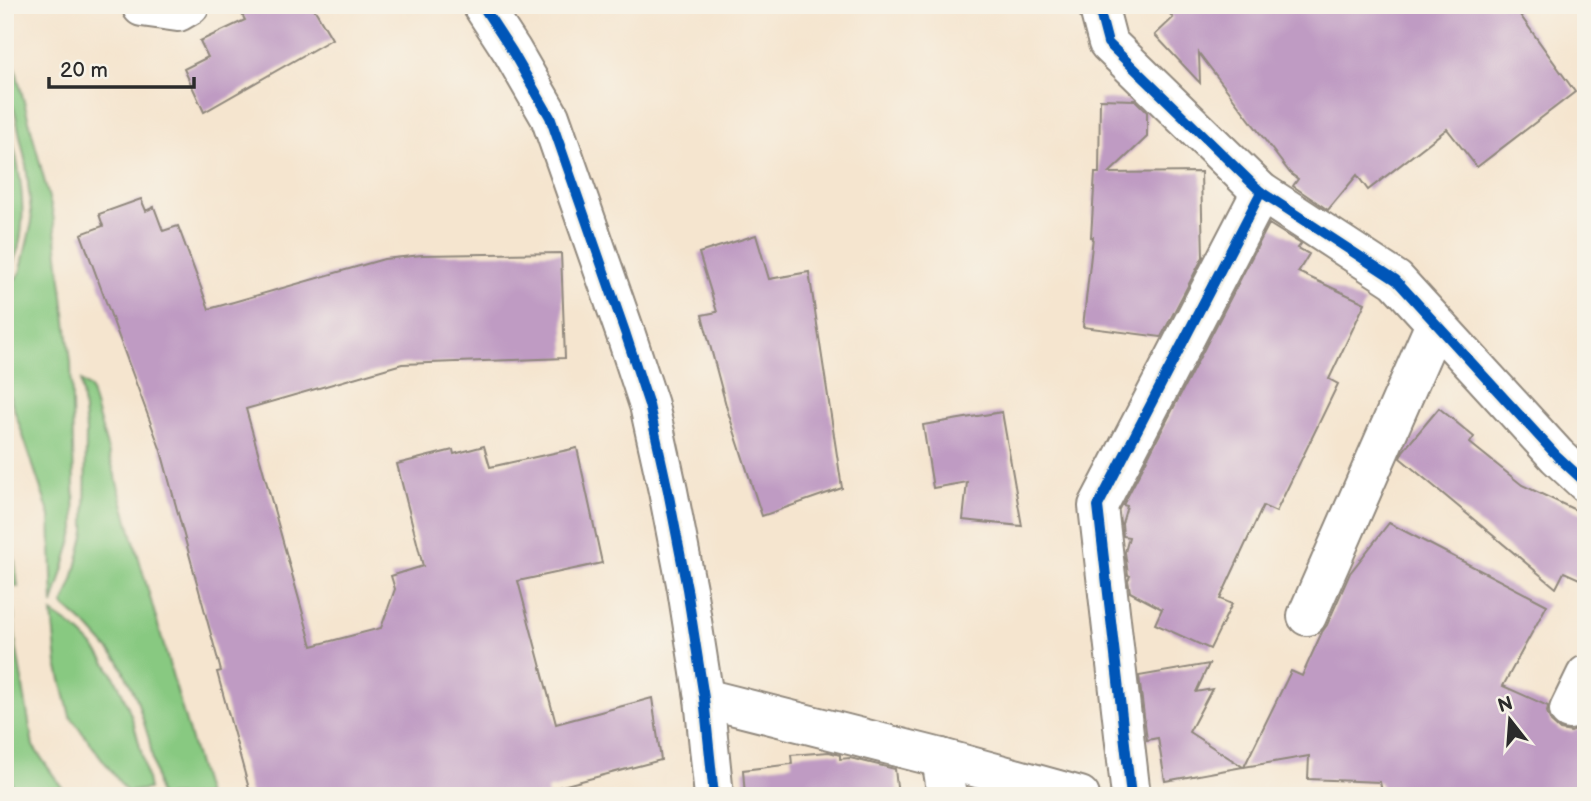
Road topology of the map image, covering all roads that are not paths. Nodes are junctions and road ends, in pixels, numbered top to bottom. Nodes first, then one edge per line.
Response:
1 (142, 5) edge
2 (190, 5) edge
3 (482, 5) edge
4 (1098, 5) edge
5 (1261, 192) junction
6 (1435, 324) junction
7 (1586, 483) edge
8 (1307, 616) dead end
9 (1586, 675) edge
10 (704, 698) junction
11 (1569, 710) dead end
12 (941, 758) junction
13 (714, 796) edge
14 (947, 796) edge
15 (1080, 796) edge
16 (1131, 796) edge

1 - 2 street
3 - 10 street
4 - 5 street
5 - 6 street
5 - 16 street
6 - 7 street
6 - 8 street
9 - 11 street
10 - 12 street
10 - 13 street
12 - 14 street
12 - 15 street

